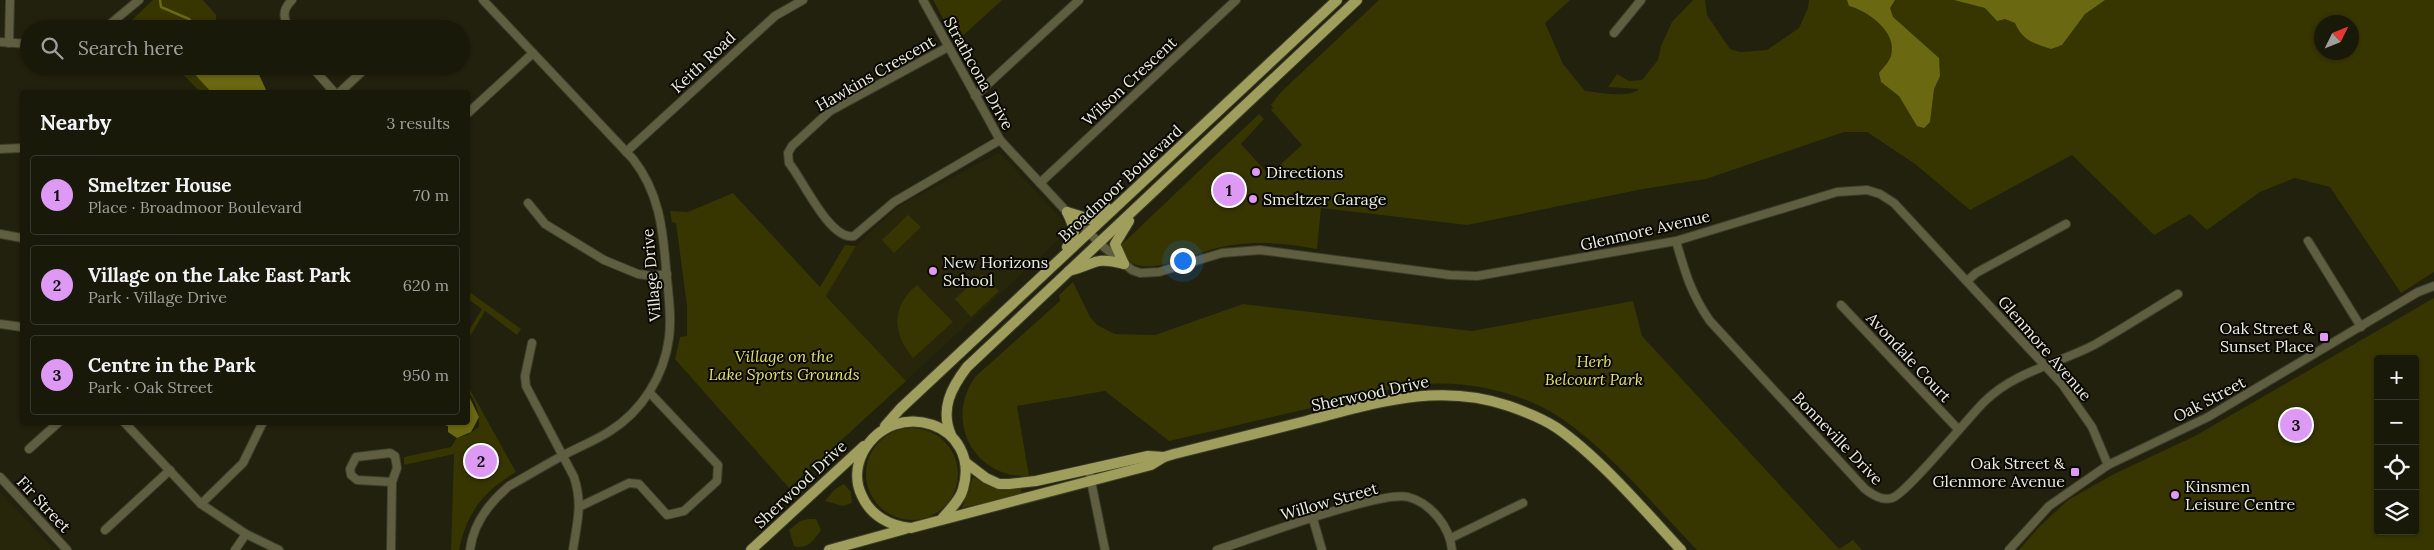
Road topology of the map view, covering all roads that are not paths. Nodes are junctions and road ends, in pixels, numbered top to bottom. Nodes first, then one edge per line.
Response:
1 (10, 0) edge
2 (139, 0) edge
3 (292, 0) edge
4 (483, 0) edge
5 (803, 0) edge
6 (923, 0) edge
7 (1079, 0) edge
8 (1236, 0) edge
9 (1337, 0) edge
10 (1357, 0) edge
11 (1641, 0) edge
12 (115, 20) edge
13 (284, 20) edge
14 (1614, 33) dead end
15 (0, 42) edge
16 (9, 43) junction
17 (20, 44) edge
18 (948, 47) junction
19 (533, 53) junction
20 (319, 75) edge
21 (358, 75) edge
22 (332, 90) edge
23 (342, 90) edge
24 (975, 96) junction
25 (470, 111) edge
26 (1000, 140) junction
27 (20, 148) edge
28 (0, 149) edge
29 (626, 152) junction
30 (1153, 173) junction
31 (1040, 183) junction
32 (528, 203) dead end
33 (1141, 203) junction
34 (1067, 212) junction
35 (2066, 224) dead end
36 (1089, 232) junction
37 (0, 234) edge
38 (20, 238) edge
39 (1676, 241) junction
40 (2308, 241) dead end
41 (1100, 242) junction
42 (1124, 264) junction
43 (1050, 269) junction
44 (1068, 271) junction
45 (667, 274) junction
46 (1967, 281) junction
47 (2434, 286) edge
48 (2178, 294) dead end
49 (1841, 305) dead end
50 (0, 324) edge
51 (20, 327) edge
52 (2361, 327) junction
53 (532, 343) dead end
54 (2046, 365) junction
55 (650, 393) junction
56 (56, 425) edge
57 (127, 425) edge
58 (134, 425) edge
59 (262, 425) edge
60 (131, 429) junction
61 (1958, 429) junction
62 (882, 430) junction
63 (951, 436) junction
64 (871, 441) junction
65 (29, 449) dead end
66 (562, 456) junction
67 (1164, 457) junction
68 (965, 462) junction
69 (2108, 465) junction
70 (170, 470) junction
71 (1089, 470) junction
72 (0, 478) edge
73 (1092, 481) junction
74 (392, 482) junction
75 (1523, 503) dead end
76 (201, 504) junction
77 (581, 506) junction
78 (1313, 519) junction
79 (941, 520) junction
80 (911, 528) junction
81 (105, 530) dead end
82 (246, 534) junction
83 (1451, 538) junction
84 (67, 550) edge
85 (235, 550) edge
86 (279, 550) edge
87 (391, 550) edge
88 (470, 550) edge
89 (573, 550) edge
90 (750, 550) edge
91 (829, 550) edge
92 (1105, 550) edge
93 (1217, 550) edge
94 (1322, 550) edge
95 (1452, 550) edge
96 (1681, 550) edge
97 (2009, 550) edge

1 - 16 street
2 - 12 street
3 - 13 street
4 - 19 street, Village Drive
5 - 29 street, Keith Road
6 - 18 street, Strathcona Drive
7 - 24 street
8 - 31 street, Wilson Crescent
9 - 30 main road, Broadmoor Boulevard
10 - 33 main road, Broadmoor Boulevard
11 - 14 street
15 - 16 street
16 - 17 street
18 - 24 street, Strathcona Drive
18 - 26 street, Hawkins Crescent
19 - 25 street
19 - 29 street, Village Drive
20 - 22 street
21 - 23 street
24 - 26 street, Strathcona Drive
26 - 31 street, Strathcona Drive
27 - 28 street
29 - 45 street, Village Drive
30 - 34 main road
30 - 36 main road, Broadmoor Boulevard
31 - 34 street, Strathcona Drive
32 - 45 street
33 - 41 main road, Broadmoor Boulevard
33 - 42 main road
34 - 36 street, Strathcona Drive
34 - 43 main road
35 - 46 street
36 - 41 street, Strathcona Drive
36 - 43 main road, Broadmoor Boulevard
37 - 38 street
39 - 42 street, Glenmore Avenue
39 - 46 street, Glenmore Avenue
39 - 61 street, Bonneville Drive
40 - 52 street
41 - 42 street, Glenmore Avenue
41 - 44 main road, Broadmoor Boulevard
42 - 44 main road
43 - 62 main road, Broadmoor Boulevard
44 - 63 main road, Broadmoor Boulevard
45 - 55 street, Village Drive
46 - 54 street, Glenmore Avenue
47 - 52 street, Oak Street
48 - 54 street, Bonneville Drive
49 - 61 street, Avondale Court
50 - 51 street
52 - 69 street, Oak Street
53 - 66 street
54 - 61 street, Bonneville Drive
54 - 69 street, Glenmore Avenue
55 - 66 street, Village Drive
55 - 77 street
56 - 65 street
57 - 60 street
58 - 60 street
59 - 76 street
60 - 70 street
62 - 63 main road
62 - 64 main road
63 - 68 main road
64 - 80 main road
64 - 90 main road, Sherwood Drive
66 - 77 street
66 - 88 street, Village Drive
67 - 71 main road, Sherwood Drive
67 - 73 main road, Sherwood Drive
67 - 96 main road, Sherwood Drive
68 - 71 main road, Sherwood Drive
68 - 79 main road
69 - 97 street, Oak Street
70 - 76 street
70 - 81 street
71 - 73 street
72 - 84 street, Fir Street
73 - 79 main road, Sherwood Drive
73 - 92 street
74 - 74 street
74 - 87 street
75 - 83 street
76 - 82 street
77 - 89 street
78 - 83 street, Willow Street
78 - 93 street, Willow Street
78 - 94 street
79 - 80 main road
80 - 91 main road
82 - 85 street
82 - 86 street
83 - 95 street, Willow Street

